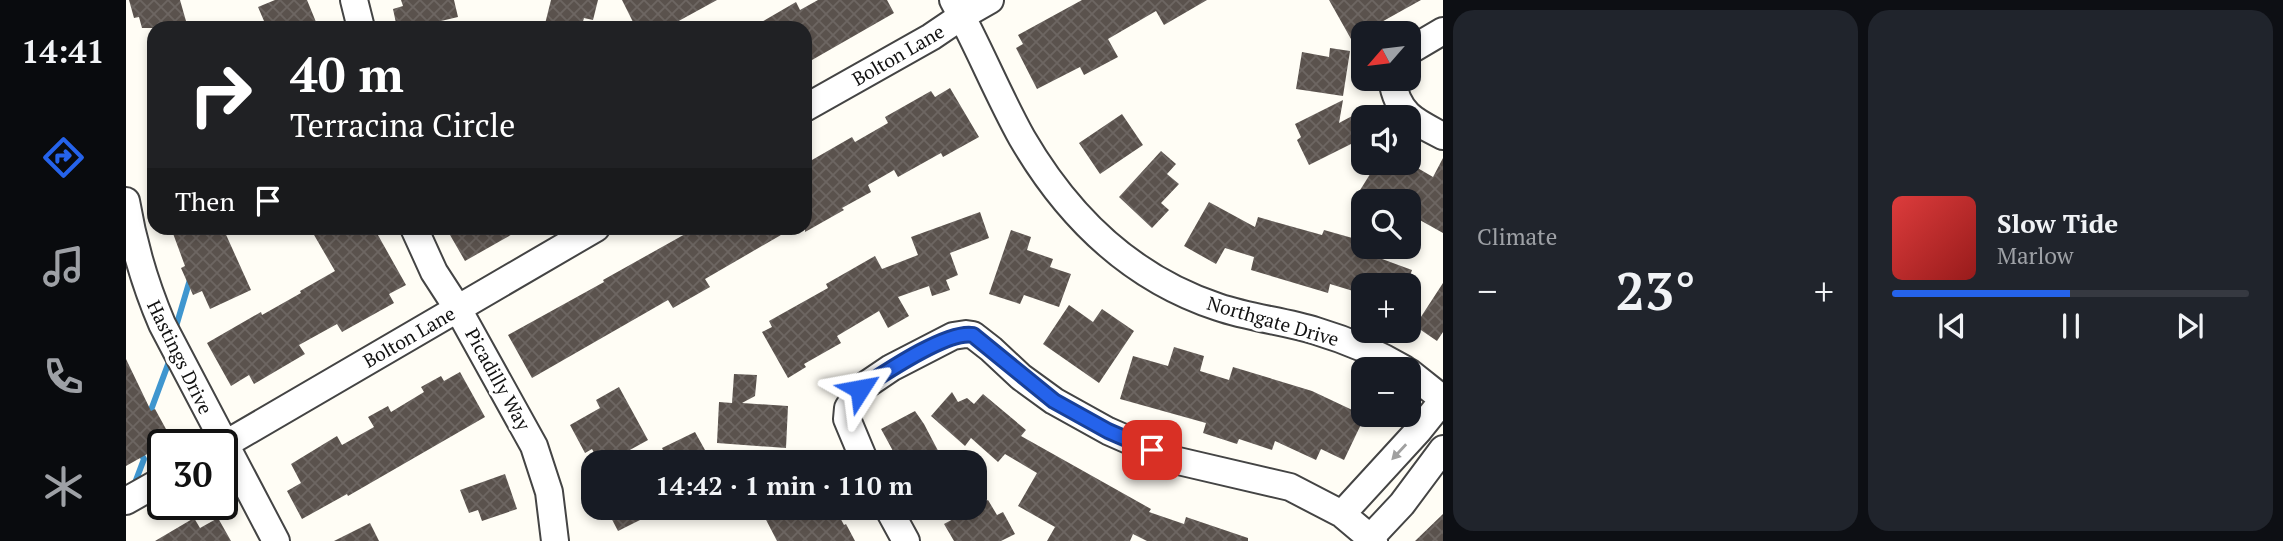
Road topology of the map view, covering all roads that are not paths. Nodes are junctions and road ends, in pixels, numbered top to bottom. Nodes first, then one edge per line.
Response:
1 (354, 0) edge
2 (990, 0) edge
3 (957, 8) edge
4 (359, 21) edge
5 (1443, 31) edge
6 (1421, 44) edge
7 (1394, 91) edge
8 (812, 104) edge
9 (1443, 136) edge
10 (126, 201) edge
11 (417, 235) edge
12 (584, 235) edge
13 (458, 309) junction
14 (1380, 357) edge
15 (1421, 382) edge
16 (1443, 399) edge
17 (216, 429) edge
18 (238, 437) edge
19 (1443, 449) edge
20 (860, 450) edge
21 (238, 471) edge
22 (147, 489) edge
23 (126, 501) edge
24 (1342, 514) junction
25 (895, 520) edge
26 (1372, 539) edge
27 (276, 541) edge
28 (555, 541) edge
29 (906, 541) edge

1 - 4 street
2 - 3 street, Bolton Lane
3 - 8 street, Bolton Lane
3 - 14 street, Northgate Drive
5 - 6 street
7 - 9 street
10 - 17 street, Hastings Drive
11 - 13 street, Picadilly Way
12 - 13 street, Bolton Lane
13 - 18 street, Bolton Lane
13 - 28 street, Picadilly Way
15 - 16 street
16 -> 24 street
19 - 26 street
20 - 24 street
21 - 27 street, Hastings Drive
22 - 23 street
24 - 26 street
25 - 29 street

